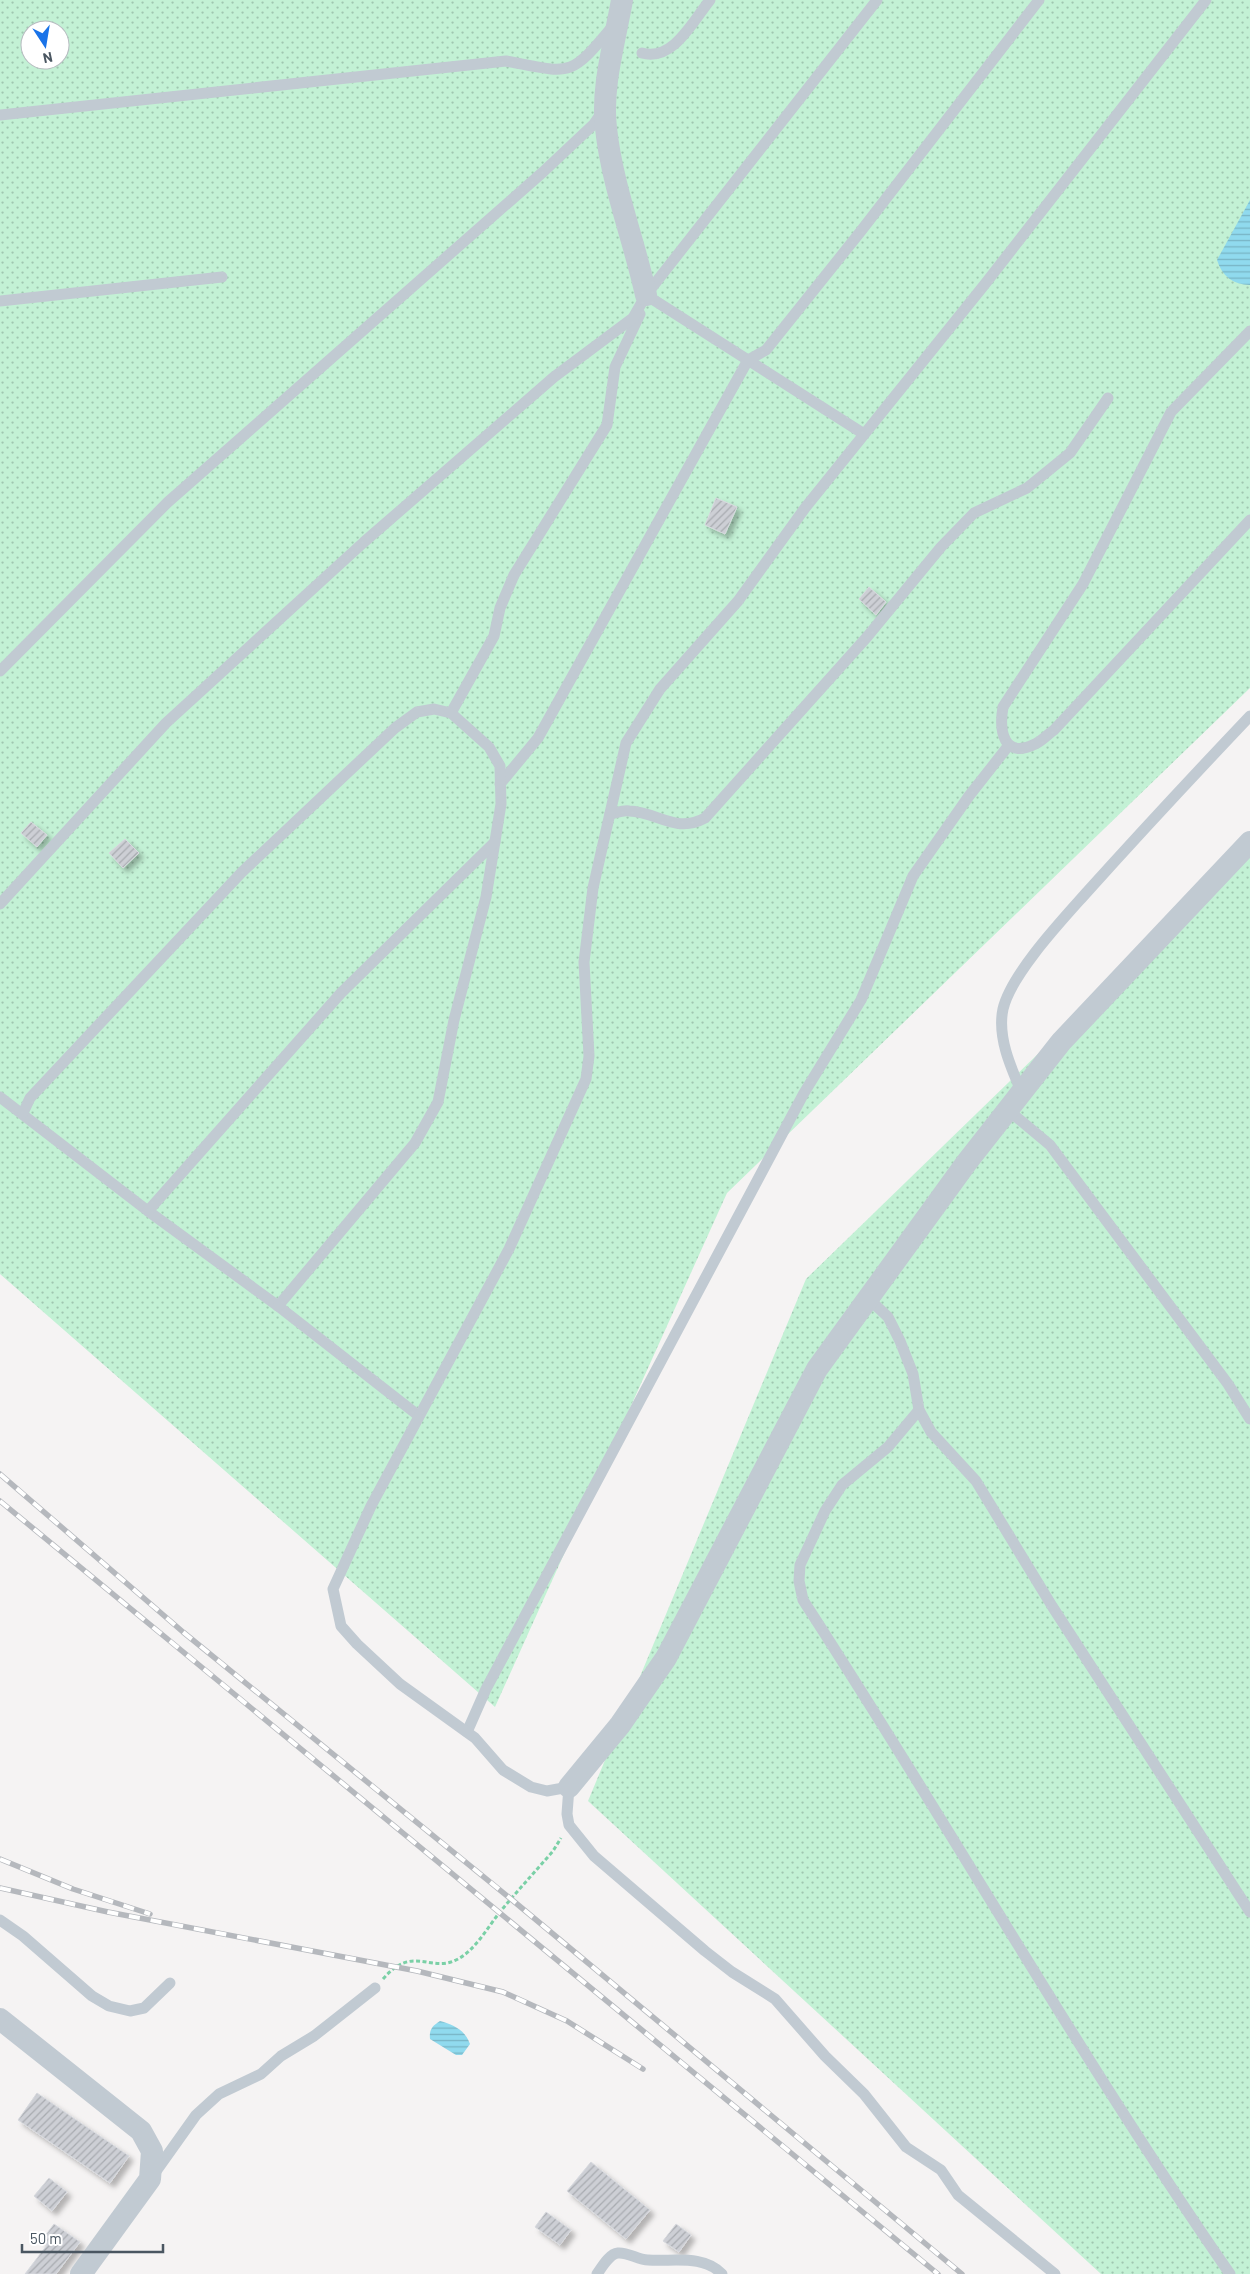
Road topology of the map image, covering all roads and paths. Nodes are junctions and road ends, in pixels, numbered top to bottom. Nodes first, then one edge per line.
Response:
1 (710, 0) edge
2 (877, 0) edge
3 (1039, 0) edge
4 (1206, 0) edge
5 (621, 9) edge
6 (642, 54) dead end
7 (606, 106) junction
8 (0, 115) edge
9 (222, 276) dead end
10 (646, 295) junction
11 (0, 301) edge
12 (1250, 331) edge
13 (748, 360) junction
14 (1108, 398) dead end
15 (864, 434) junction
16 (1250, 520) edge
17 (0, 671) edge
18 (451, 713) junction
19 (1250, 716) edge
20 (1009, 745) junction
21 (500, 784) junction
22 (610, 814) junction
23 (495, 842) junction
24 (1248, 850) edge
25 (0, 904) edge
26 (0, 1097) edge
27 (1015, 1102) junction
28 (23, 1113) junction
29 (148, 1211) junction
30 (869, 1299) junction
31 (278, 1306) junction
32 (919, 1410) junction
33 (419, 1416) junction
34 (1250, 1420) edge
35 (467, 1732) junction
36 (569, 1787) junction
37 (569, 1825) junction
38 (1250, 1912) edge
39 (0, 1920) edge
40 (170, 1983) dead end
41 (375, 1988) joint
42 (0, 2019) edge
43 (162, 2150) junction
44 (82, 2274) edge
45 (597, 2274) edge
46 (722, 2274) edge
47 (1055, 2274) edge
48 (1230, 2274) edge

1 - 6 lane
2 - 10 lane
3 - 13 lane
4 - 15 lane
5 - 7 street
5 - 8 lane
7 - 10 street
7 - 17 lane
9 - 11 lane
10 - 13 lane
10 - 18 lane
10 - 25 lane
12 - 20 lane
13 - 15 lane
13 - 21 lane
14 - 22 lane
15 - 22 lane
16 - 20 lane
18 - 21 lane
18 - 28 lane
19 - 27 lane
20 - 35 lane
21 - 23 lane
22 - 33 lane
23 - 29 lane
23 - 31 lane
24 - 27 street
26 - 28 lane
27 - 30 street
27 - 34 lane
28 - 29 lane
29 - 31 lane
30 - 32 lane
30 - 36 street
31 - 33 lane
32 - 38 lane
32 - 48 lane
33 - 35 lane
35 - 36 lane
36 - 37 lane
37 - 41 path
37 - 47 lane
39 - 40 lane
41 - 43 lane
42 - 43 street
43 - 44 street
45 - 46 lane

